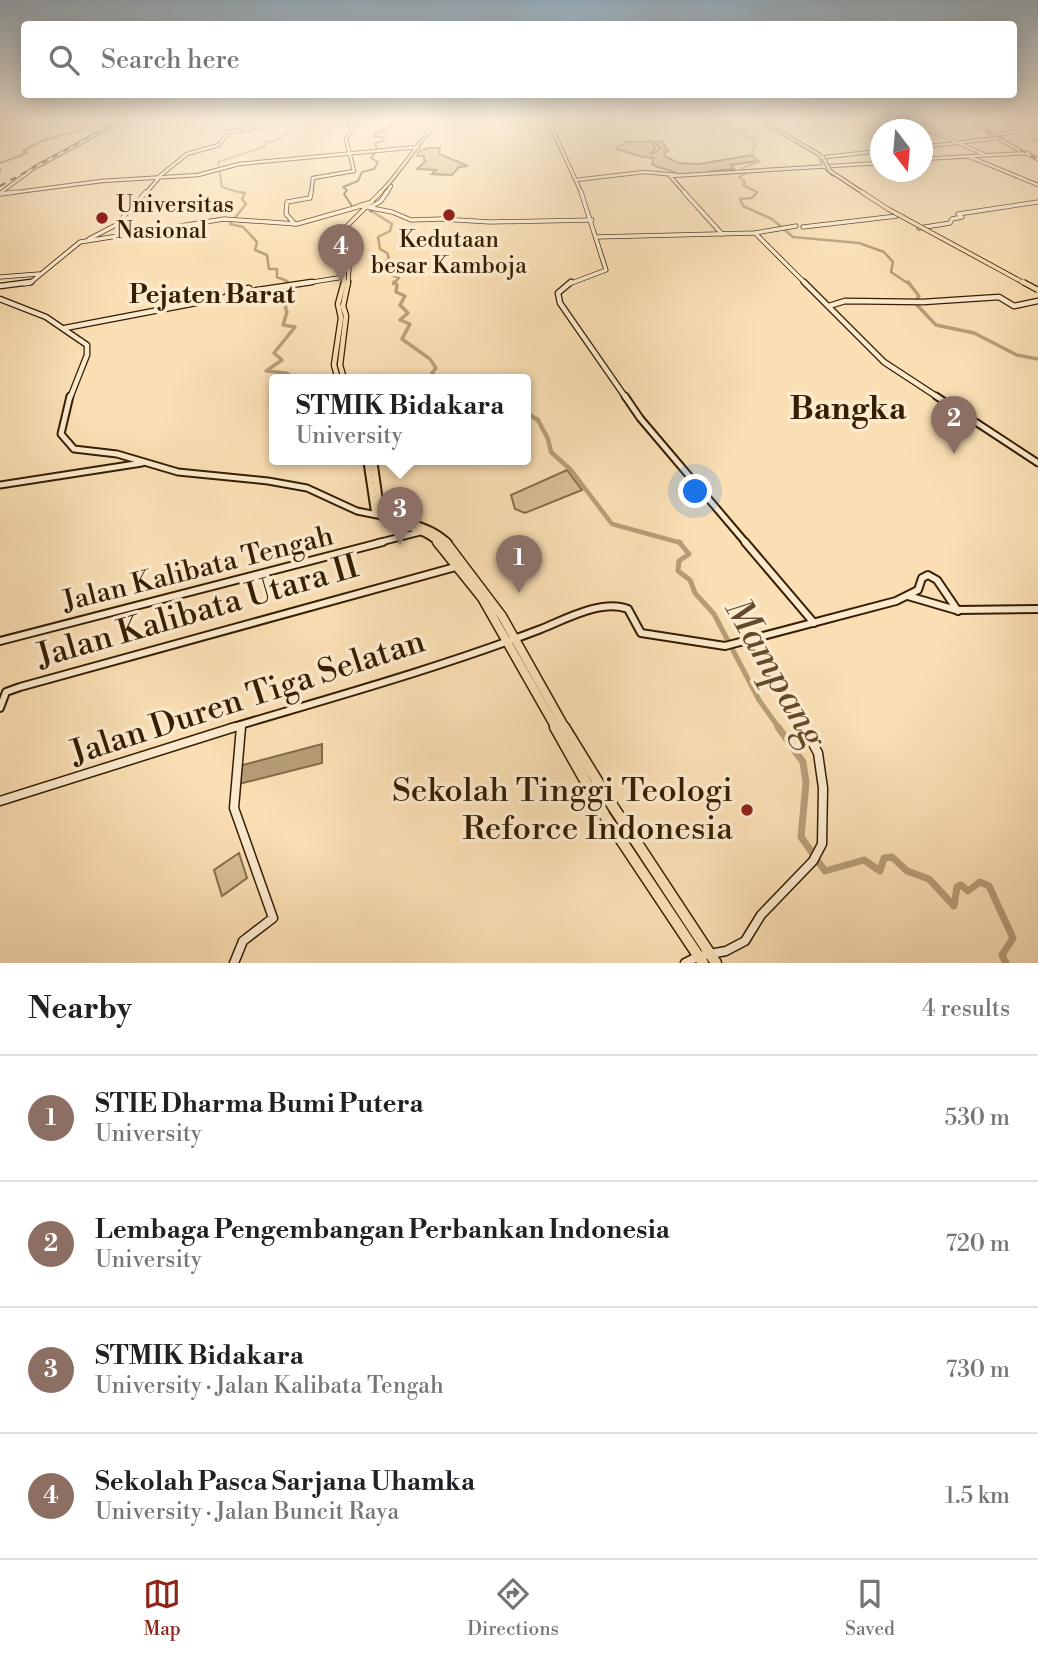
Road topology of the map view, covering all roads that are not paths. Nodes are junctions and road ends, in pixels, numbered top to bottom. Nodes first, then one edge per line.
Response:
1 (36, 167) edge
2 (36, 167) edge
3 (172, 167) edge
4 (229, 167) edge
5 (352, 167) edge
6 (403, 167) edge
7 (407, 167) edge
8 (570, 167) edge
9 (828, 167) edge
10 (828, 167) junction
11 (995, 167) edge
12 (30, 170) junction
13 (835, 174) junction
14 (677, 175) junction
15 (313, 178) joint
16 (157, 179) junction
17 (576, 180) junction
18 (1038, 185) edge
19 (391, 186) junction
20 (1, 192) edge
21 (374, 201) junction
22 (381, 201) junction
23 (1038, 202) edge
24 (355, 207) junction
25 (887, 208) junction
26 (366, 209) junction
27 (378, 210) junction
28 (897, 216) junction
29 (591, 220) junction
30 (293, 223) junction
31 (921, 228) junction
32 (755, 233) junction
33 (722, 234) junction
34 (596, 237) junction
35 (86, 241) junction
36 (344, 245) junction
37 (39, 274) junction
38 (344, 276) junction
39 (0, 277) edge
40 (0, 286) edge
41 (276, 286) joint
42 (1038, 290) edge
43 (251, 291) joint
44 (0, 299) edge
45 (1038, 301) edge
46 (829, 306) junction
47 (65, 328) junction
48 (337, 374) edge
49 (343, 374) edge
50 (145, 462) junction
51 (1038, 463) edge
52 (368, 465) edge
53 (374, 465) edge
54 (0, 485) edge
55 (372, 504) junction
56 (362, 512) junction
57 (377, 515) junction
58 (407, 525) junction
59 (424, 531) junction
60 (407, 536) junction
61 (459, 566) junction
62 (908, 596) junction
63 (1038, 609) edge
64 (958, 611) junction
65 (495, 614) junction
66 (814, 623) junction
67 (510, 638) junction
68 (747, 640) junction
69 (0, 641) edge
70 (0, 708) edge
71 (241, 725) junction
72 (0, 802) edge
73 (273, 918) joint
74 (707, 959) edge
75 (234, 963) edge
76 (685, 963) edge

1 - 12 main road
2 - 12 main road
3 - 16 street
4 - 16 street
5 - 15 street
6 - 21 main road
7 - 19 main road
8 - 17 street
9 - 42 main road, bridge
10 - 13 main road
10 - 14 street
10 - 25 main road
11 - 18 street
12 - 20 main road
13 - 25 main road
13 - 42 main road, bridge
14 - 17 street
14 - 33 street
15 - 30 street
16 - 20 street
16 - 35 street
17 - 29 street
19 - 22 street
19 - 26 main road
21 - 24 main road
21 - 26 main road
22 - 26 street
22 - 27 street
23 - 31 street
24 - 26 main road
24 - 30 street
25 - 28 main road
25 - 31 main road
26 - 27 main road
26 - 36 main road
27 - 29 street
28 - 31 main road
28 - 32 street
29 - 34 street
30 - 35 street
31 - 42 main road
32 - 33 street
32 - 46 street
33 - 34 street
34 - 66 street
35 - 37 street
36 - 38 main road
36 - 49 main road
37 - 39 street
37 - 40 street
38 - 41 street
38 - 48 main road
41 - 43 street
43 - 47 street
44 - 47 street
45 - 46 street
46 - 51 street
47 - 50 street
50 - 54 street
50 - 56 street
52 - 55 main road
53 - 65 main road
55 - 56 street
55 - 57 main road
56 - 57 street
57 - 58 main road
58 - 59 main road
58 - 60 street
59 - 60 street, Jalan Kalibata Tengah
59 - 61 main road
60 - 69 street, Jalan Kalibata Tengah
61 - 65 main road
61 - 70 street, Jalan Kalibata Utara II
62 - 64 street
62 - 64 street
62 - 66 street
63 - 64 street
65 - 67 main road
66 - 68 street
67 - 68 street, Jalan Duren Tiga Selatan
67 - 71 street, Jalan Duren Tiga Selatan
67 - 74 main road
68 - 74 street
71 - 72 street, Jalan Duren Tiga Selatan
71 - 73 street
73 - 75 street
74 - 76 street

